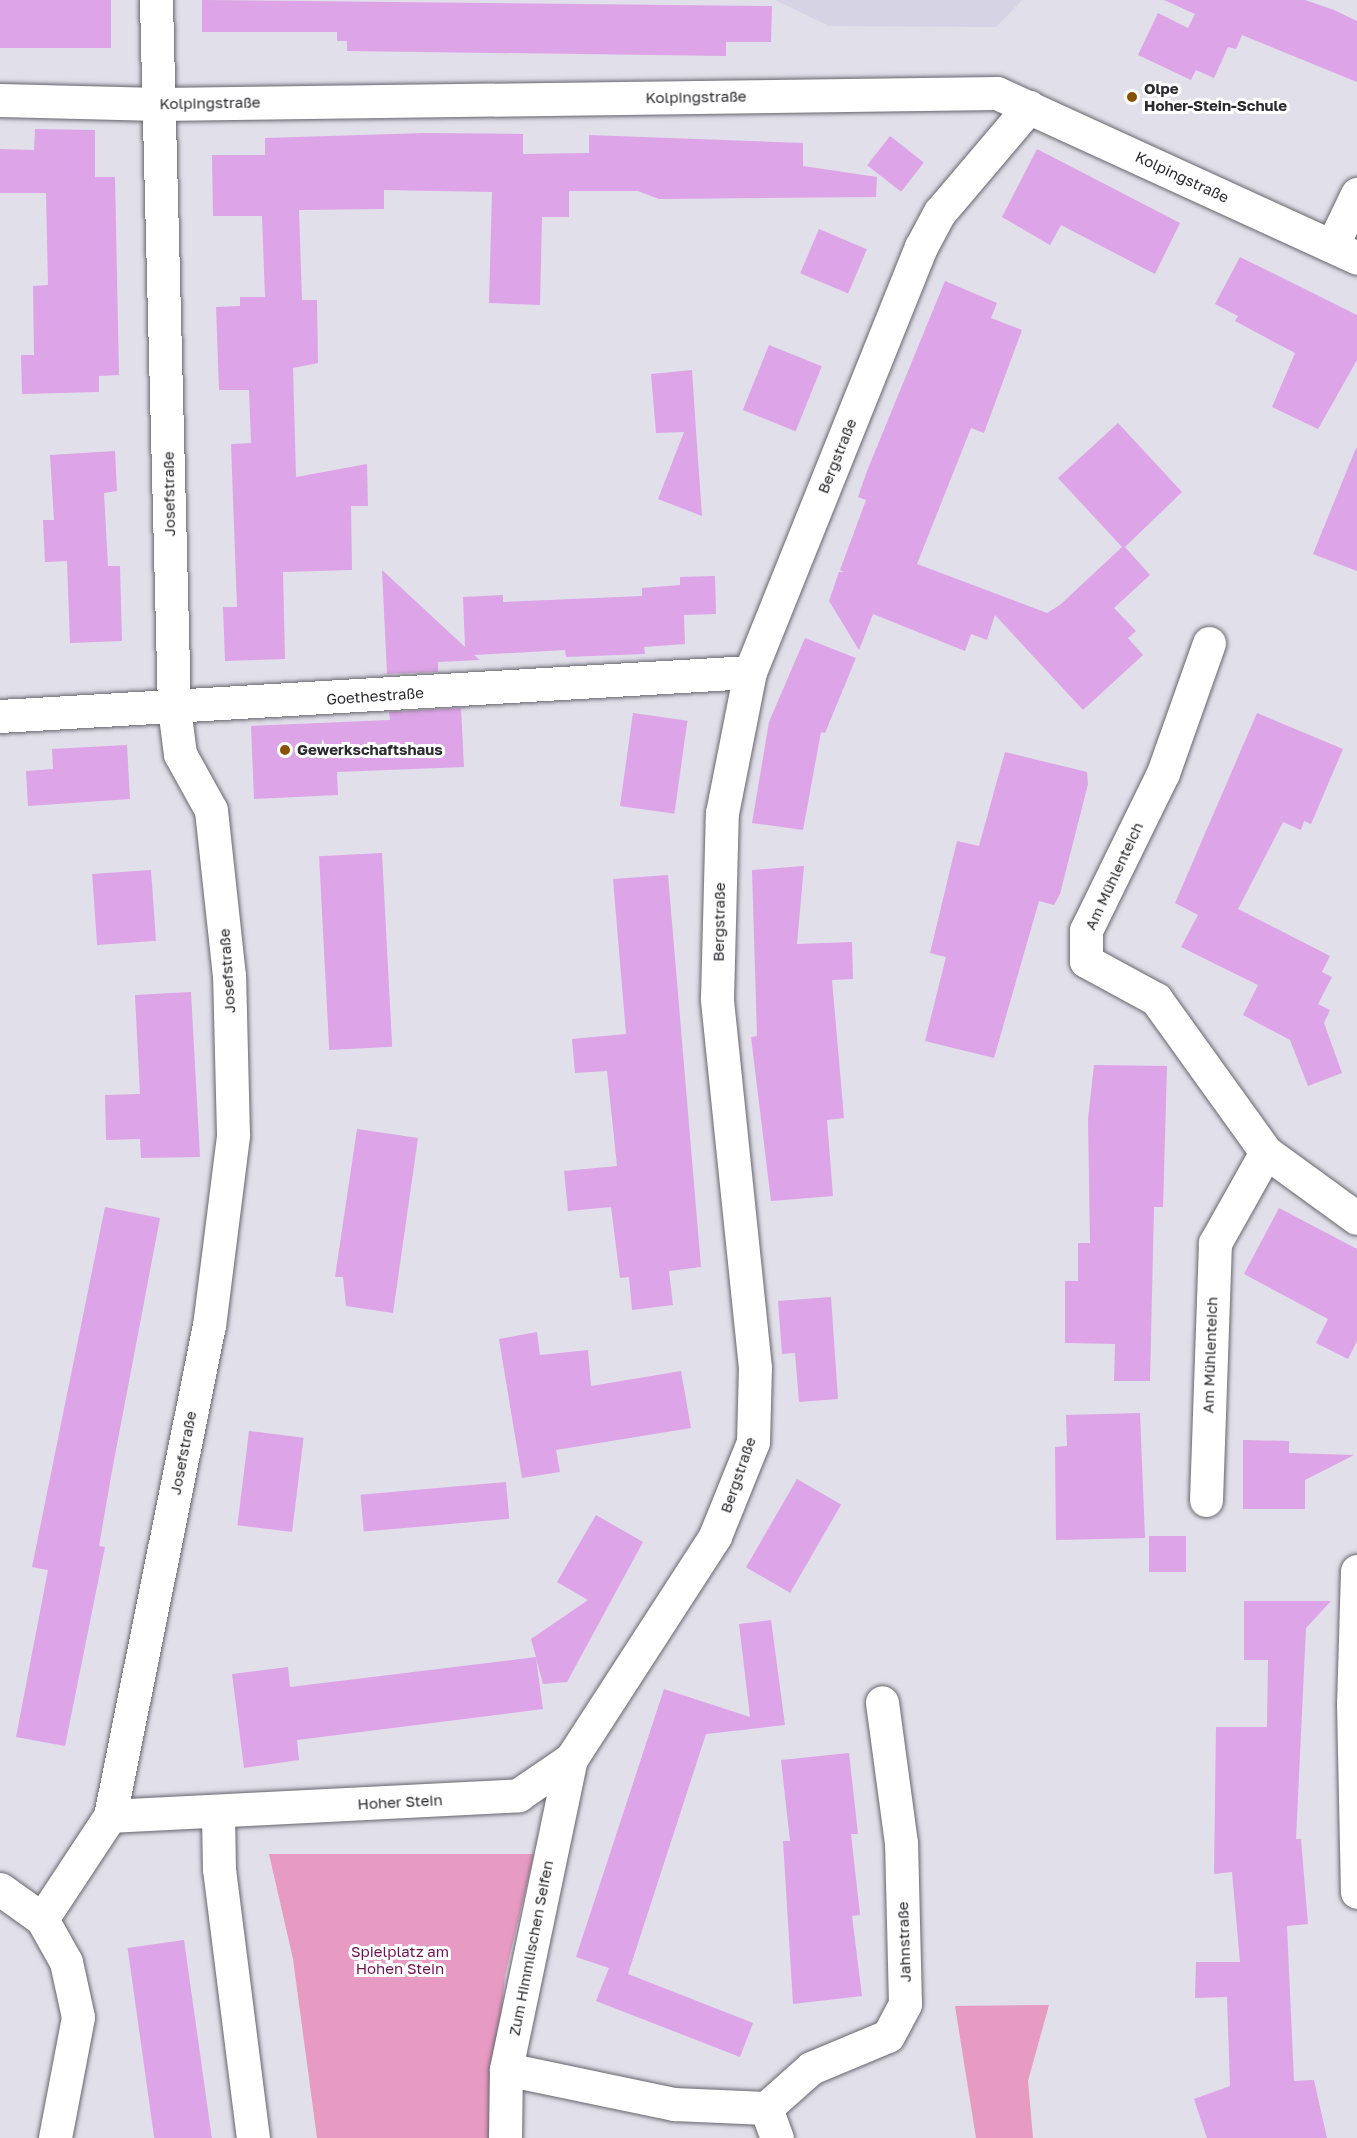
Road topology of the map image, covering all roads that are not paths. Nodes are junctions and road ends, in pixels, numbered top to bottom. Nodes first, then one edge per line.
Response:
1 (156, 0) edge
2 (0, 100) edge
3 (159, 104) junction
4 (1029, 106) junction
5 (1357, 194) edge
6 (1344, 252) edge
7 (1209, 643) dead end
8 (750, 672) junction
9 (174, 708) junction
10 (0, 716) edge
11 (1266, 1152) junction
12 (1357, 1218) edge
13 (1206, 1500) dead end
14 (1357, 1571) edge
15 (882, 1702) dead end
16 (571, 1759) junction
17 (218, 1813) junction
18 (110, 1816) junction
19 (0, 1889) edge
20 (1357, 1892) edge
21 (42, 1919) junction
22 (506, 2069) junction
23 (766, 2108) junction
24 (56, 2138) edge
25 (253, 2138) edge
26 (505, 2138) edge
27 (777, 2138) edge

1 - 3 street, Josefstraße
2 - 3 street, Kolpingstraße
3 - 4 street, Kolpingstraße
3 - 9 street, Josefstraße
4 - 6 street, Kolpingstraße
4 - 8 street, Bergstraße
5 - 6 street
7 - 11 street, Am Mühlenteich
8 - 9 street, Goethestraße
8 - 16 street, Bergstraße
9 - 10 street, Goethestraße
9 - 18 street, Josefstraße
11 - 12 street, Am Mühlenteich
11 - 13 street, Am Mühlenteich
14 - 20 street
15 - 23 street, Jahnstraße
16 - 17 street, Hoher Stein
16 - 22 street, Zum Himmlischen Seifen
17 - 18 street, Hoher Stein
17 - 25 street
18 - 21 street, Josefstraße
19 - 21 street
21 - 24 street
22 - 23 street
22 - 26 street, Zum Himmlischen Seifen
23 - 27 street

